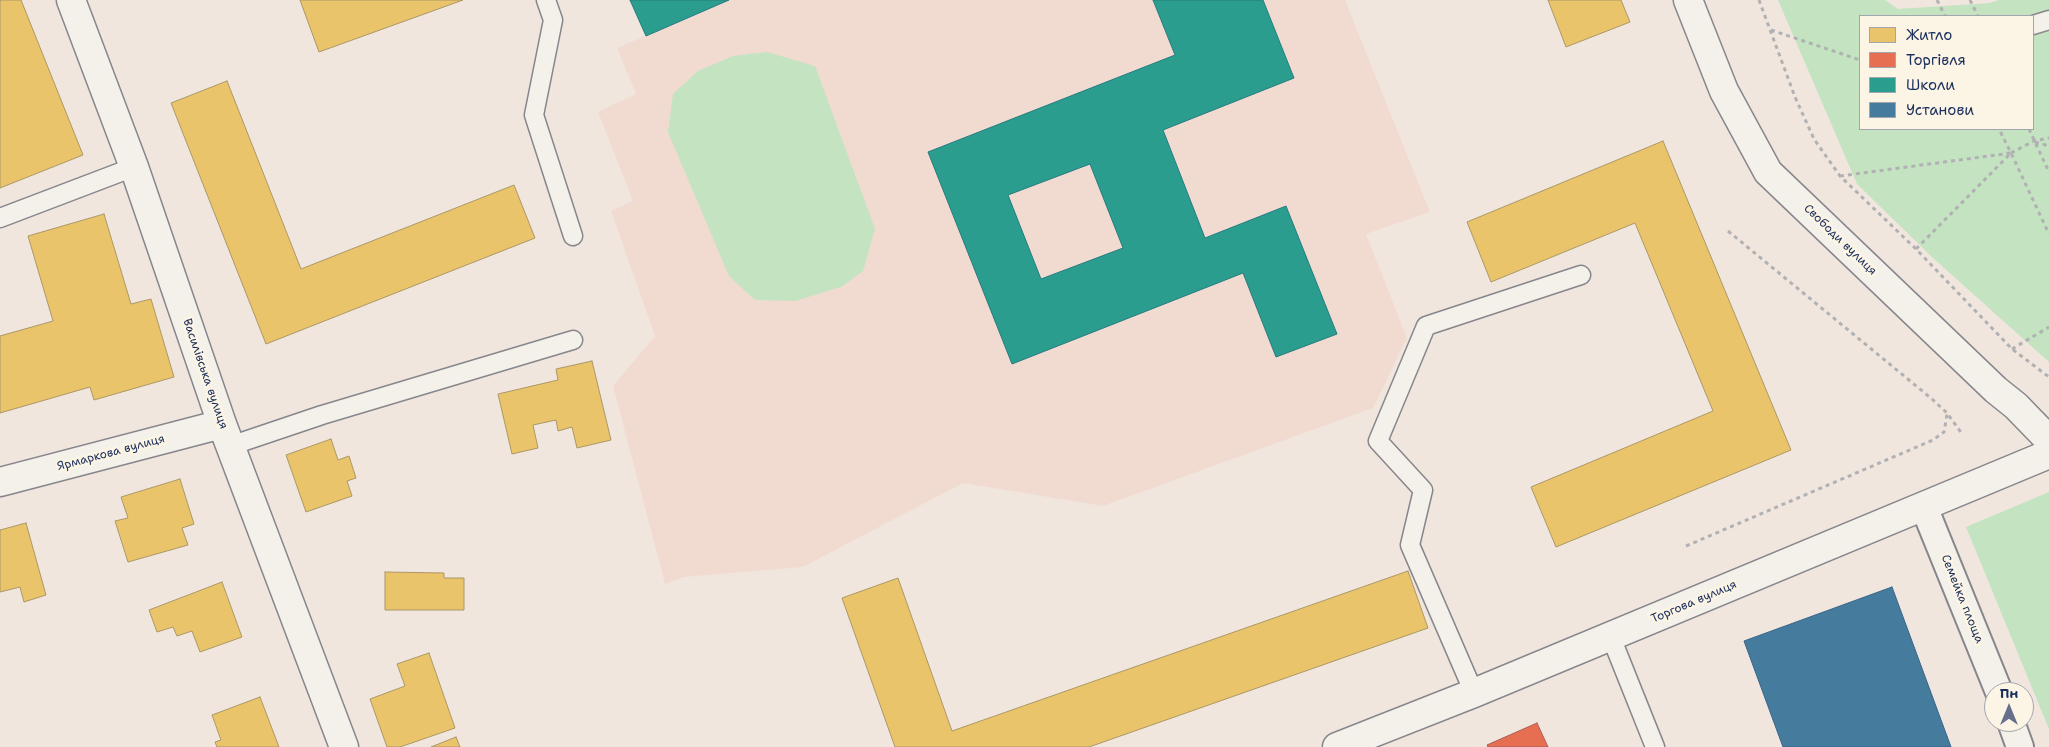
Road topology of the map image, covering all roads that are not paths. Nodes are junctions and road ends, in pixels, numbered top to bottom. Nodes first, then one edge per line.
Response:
1 (71, 0) edge
2 (546, 0) edge
3 (1688, 0) edge
4 (2049, 20) edge
5 (2034, 25) edge
6 (134, 167) junction
7 (0, 218) edge
8 (573, 236) dead end
9 (1581, 275) dead end
10 (573, 340) dead end
11 (226, 435) junction
12 (2049, 440) edge
13 (2049, 454) edge
14 (0, 482) edge
15 (1924, 507) junction
16 (1611, 637) junction
17 (1995, 682) edge
18 (1474, 693) junction
19 (2014, 732) edge
20 (344, 747) edge
21 (1337, 747) edge
22 (1655, 747) edge
23 (2020, 747) edge

1 - 6 street, Василівська вулиця
2 - 8 lane
3 - 12 street, Свободи вулиця
4 - 5 lane
6 - 7 lane
6 - 11 street, Василівська вулиця
9 - 18 lane
10 - 11 lane
11 - 14 street, Ярмаркова вулиця
11 - 20 street, Василівська вулиця
13 - 15 street, Торгова вулиця
15 - 16 street, Торгова вулиця
15 - 17 street, Семейка площа
16 - 18 street, Торгова вулиця
16 - 22 lane
18 - 21 street, Торгова вулиця
19 - 23 street

